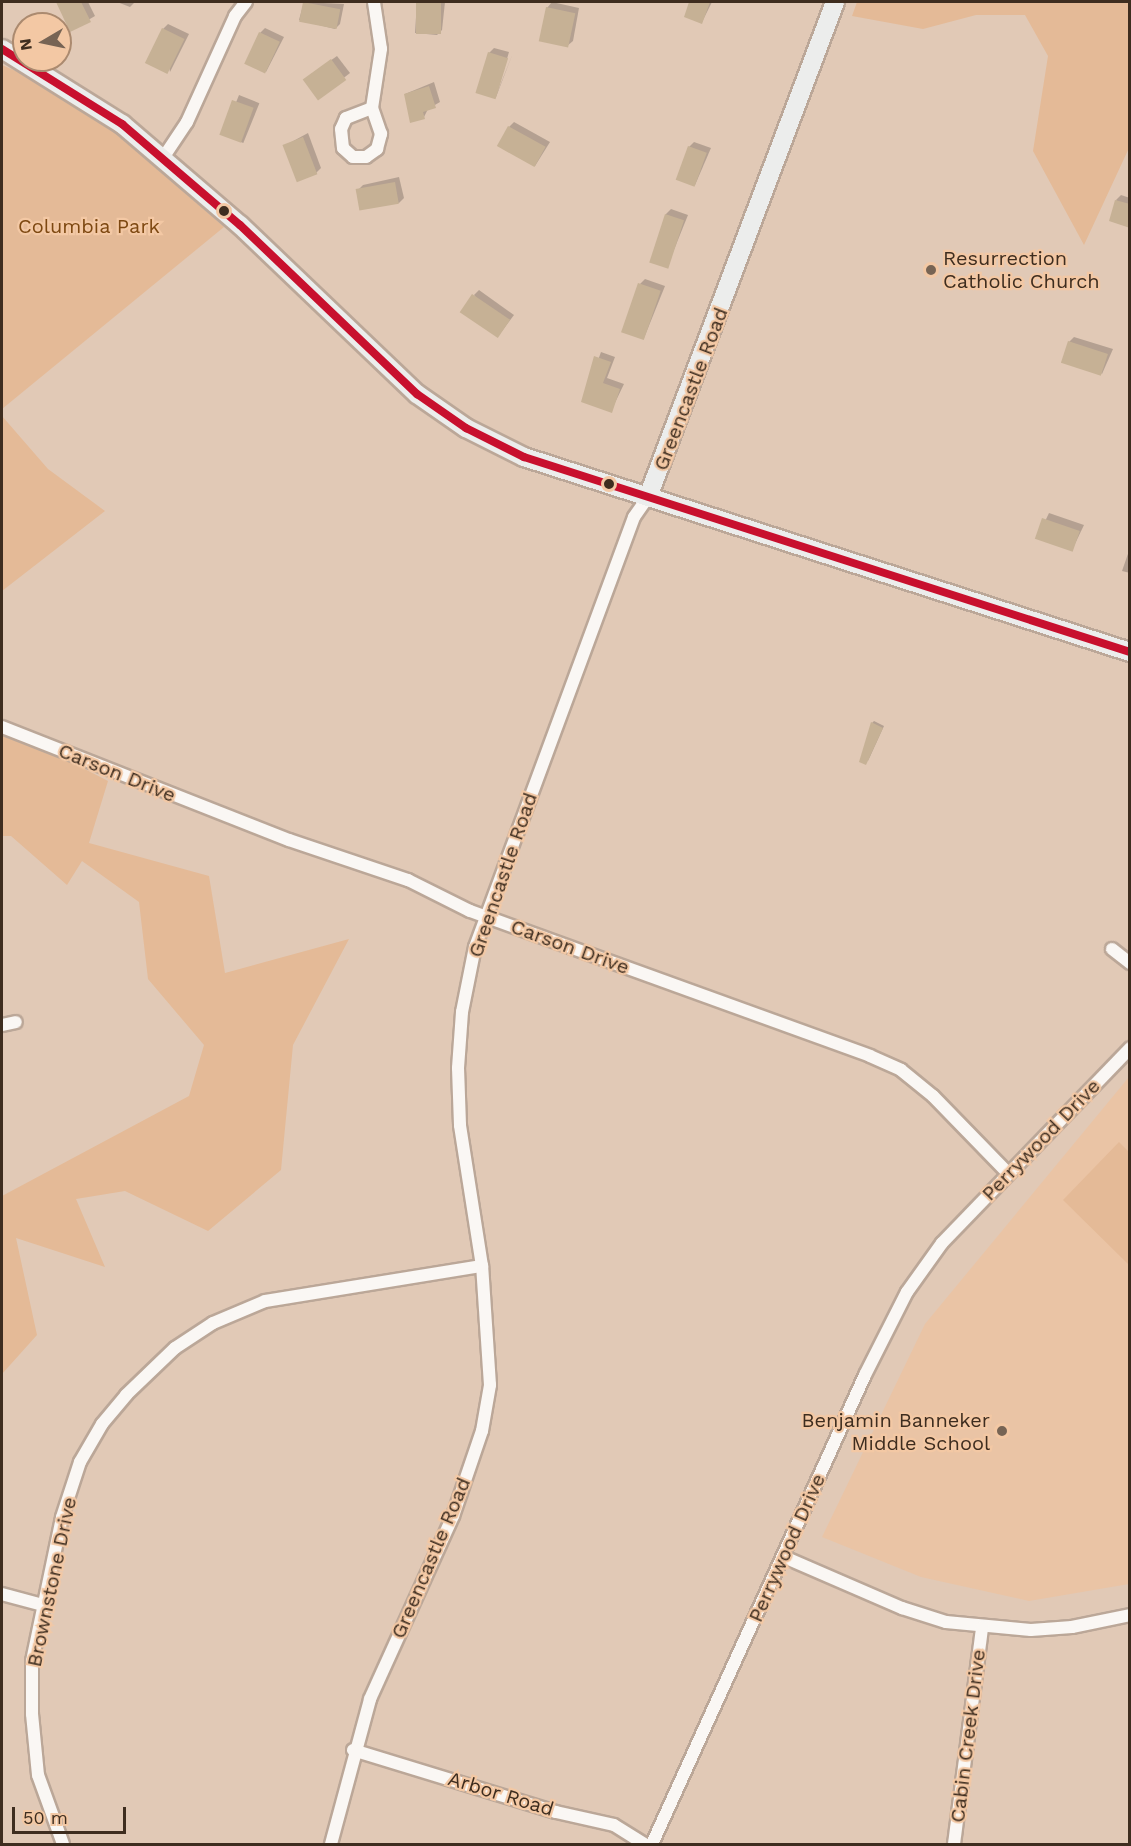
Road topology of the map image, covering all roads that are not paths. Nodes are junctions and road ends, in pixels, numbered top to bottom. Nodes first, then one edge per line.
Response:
1 (246, 2) edge
2 (374, 2) edge
3 (835, 2) edge
4 (2, 49) edge
5 (372, 108) dead end
6 (164, 158) junction
7 (648, 497) junction
8 (1130, 652) edge
9 (2, 727) edge
10 (485, 916) junction
11 (1112, 949) dead end
12 (1130, 963) edge
13 (16, 1022) dead end
14 (2, 1025) edge
15 (1130, 1048) edge
16 (1008, 1173) junction
17 (482, 1266) junction
18 (784, 1557) junction
19 (2, 1594) edge
20 (43, 1605) junction
21 (1130, 1615) edge
22 (982, 1628) junction
23 (353, 1750) junction
24 (63, 1845) edge
25 (330, 1845) edge
26 (644, 1845) edge
27 (652, 1845) edge
28 (954, 1845) edge

1 - 6 street
2 - 5 street
3 - 7 main road, Greencastle Road
4 - 6 main road
6 - 7 main road
7 - 8 main road
7 - 10 street, Greencastle Road
9 - 10 street, Carson Drive
10 - 16 street, Carson Drive
10 - 17 street, Greencastle Road
11 - 12 street
13 - 14 street
15 - 16 street, Perrywood Drive
16 - 18 street, Perrywood Drive
17 - 20 street, Brownstone Drive
17 - 23 street, Greencastle Road
18 - 22 street
18 - 27 street, Perrywood Drive
19 - 20 street
20 - 24 street, Brownstone Drive
21 - 22 street
22 - 28 street, Cabin Creek Drive
23 - 25 street, Greencastle Road
23 - 26 street, Arbor Road

